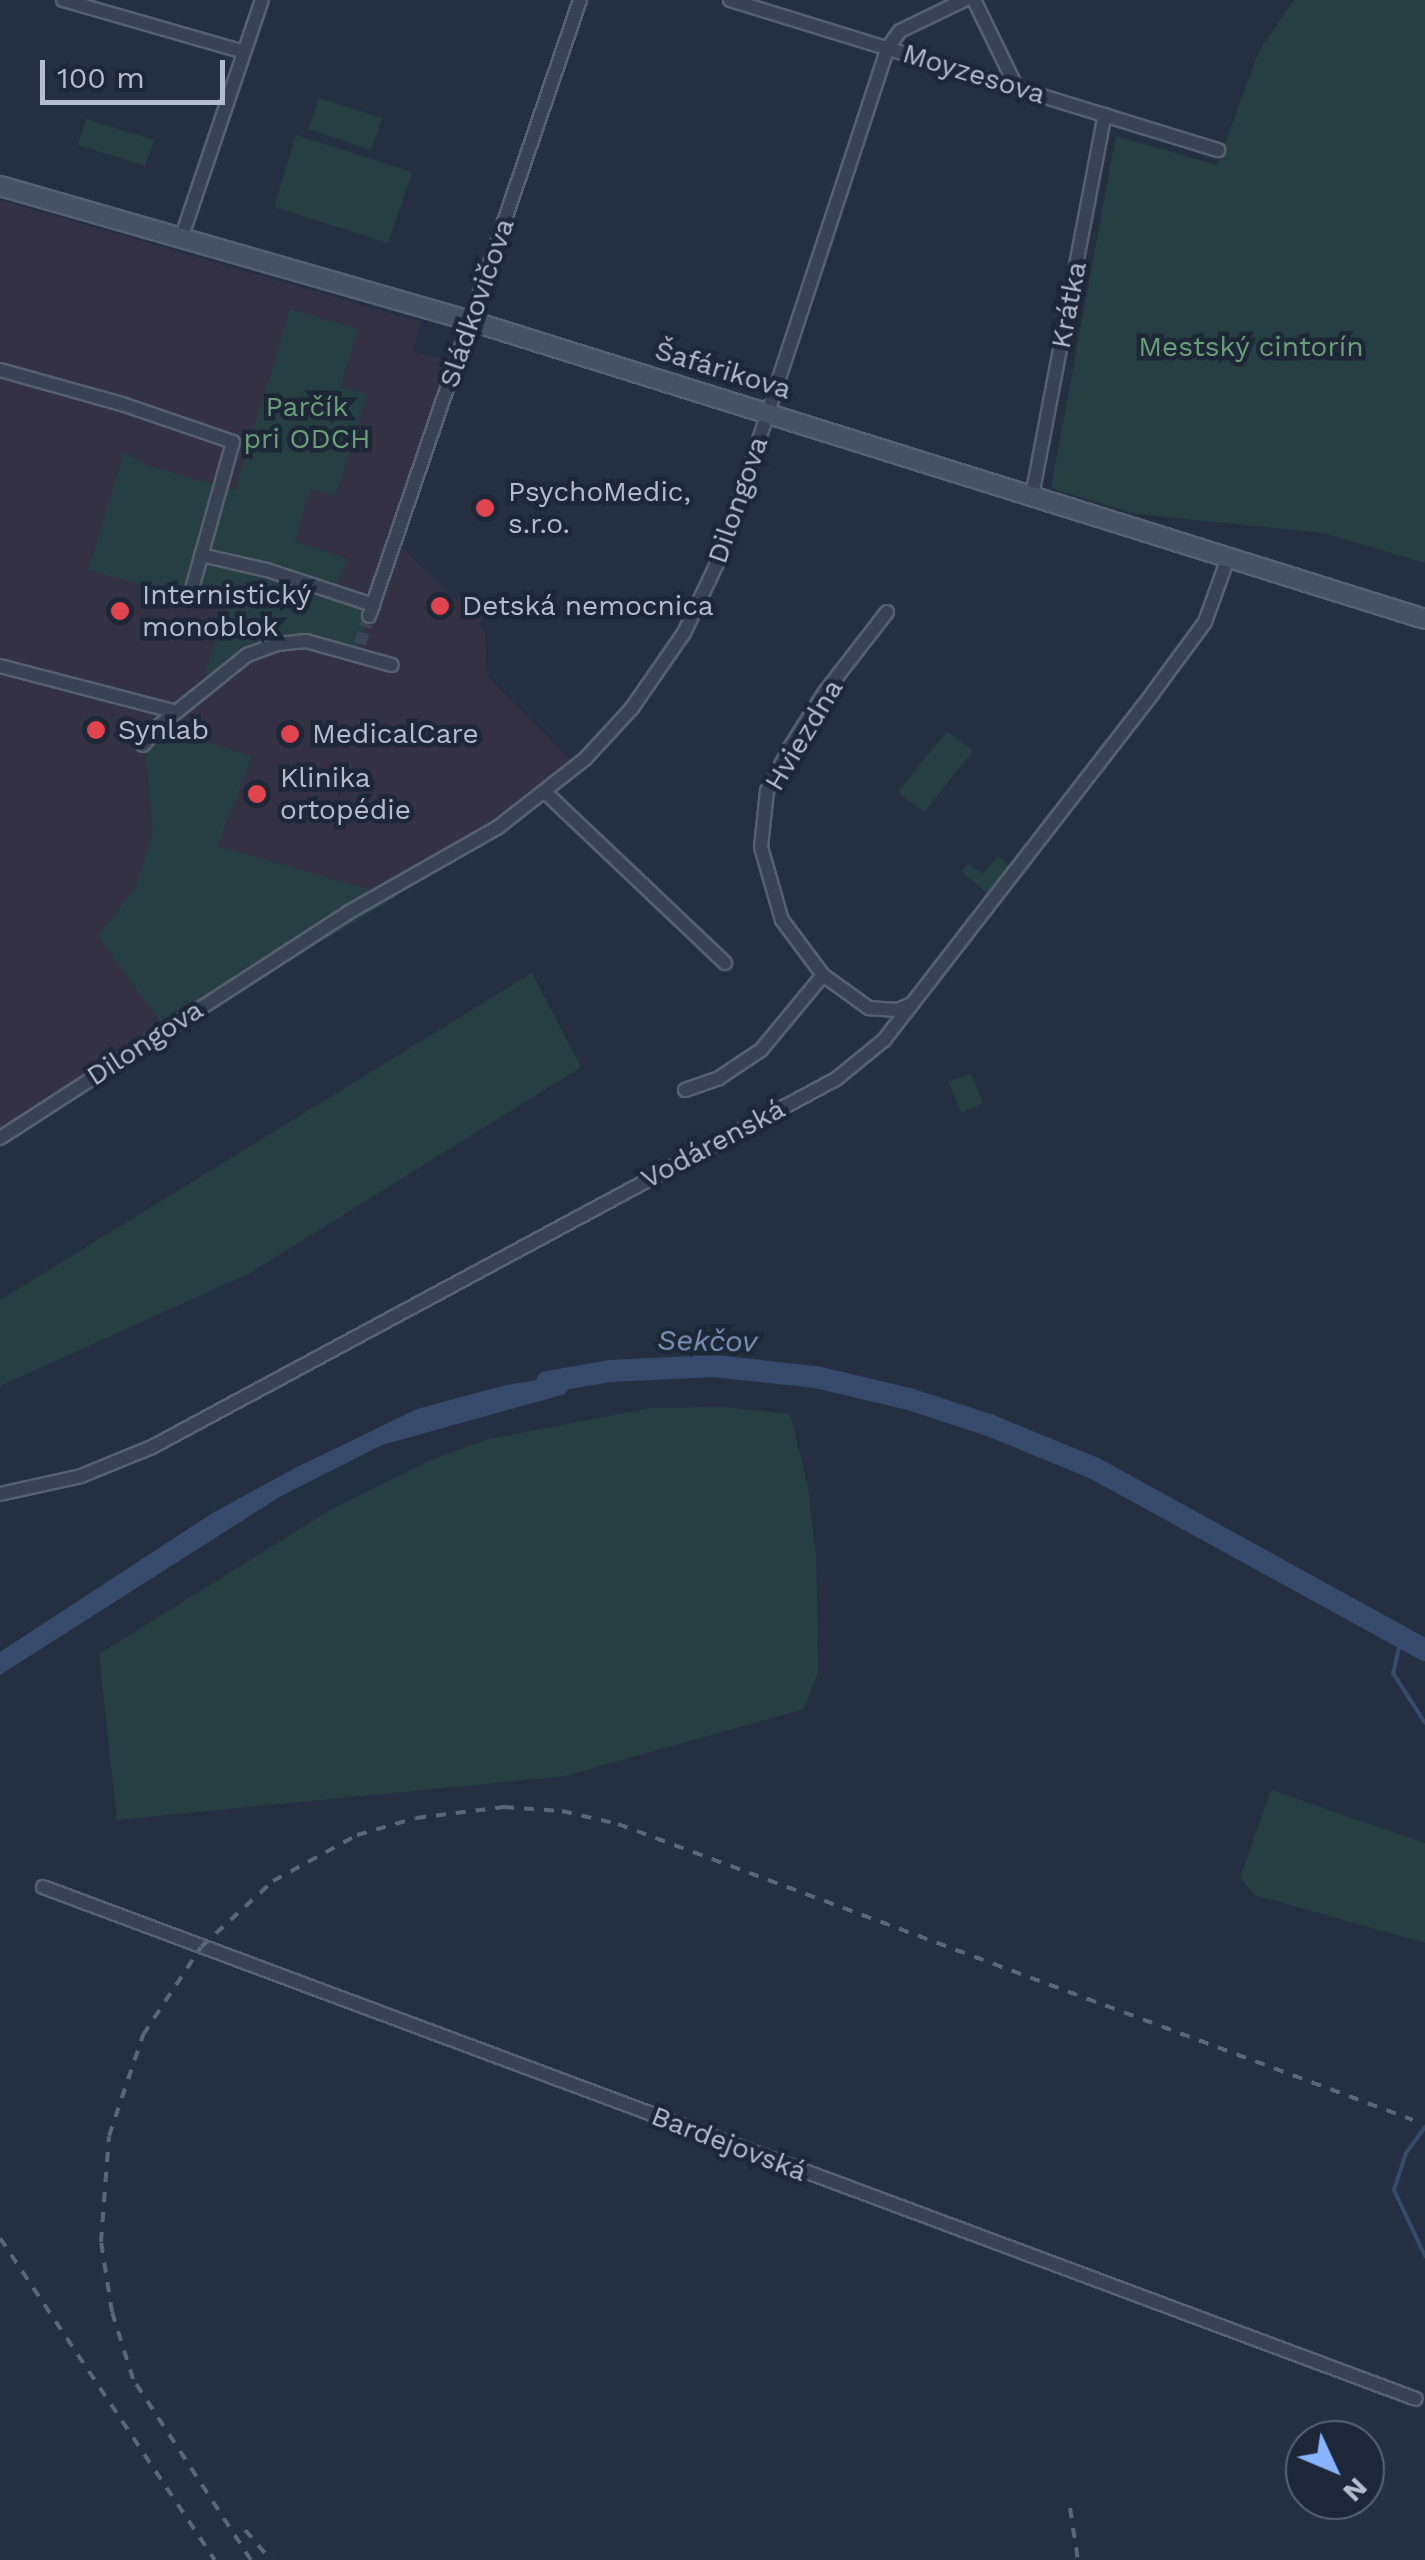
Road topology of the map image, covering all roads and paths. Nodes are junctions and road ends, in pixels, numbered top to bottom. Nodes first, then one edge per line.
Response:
1 (62, 0) edge
2 (262, 0) edge
3 (580, 0) edge
4 (730, 0) edge
5 (964, 0) edge
6 (974, 0) edge
7 (888, 47) junction
8 (244, 52) junction
9 (1016, 86) junction
10 (1105, 115) junction
11 (1218, 150) dead end
12 (0, 186) edge
13 (181, 239) junction
14 (471, 321) junction
15 (0, 370) edge
16 (768, 412) junction
17 (1032, 496) junction
18 (201, 555) junction
19 (1228, 558) junction
20 (190, 596) dead end
21 (887, 612) dead end
22 (1425, 619) edge
23 (392, 665) dead end
24 (0, 666) edge
25 (176, 712) junction
26 (143, 746) dead end
27 (546, 794) junction
28 (725, 963) dead end
29 (823, 975) junction
30 (914, 1003) junction
31 (685, 1090) dead end
32 (0, 1138) edge
33 (0, 1494) edge
34 (43, 1888) dead end
35 (1416, 2398) dead end

1 - 8 street
2 - 8 street
3 - 14 street, Sládkovičova
4 - 7 street, Moyzesova
5 - 7 street
6 - 9 street
7 - 9 street, Moyzesova
7 - 16 street, Dilongova
8 - 13 street
9 - 10 street, Moyzesova
10 - 11 street, Moyzesova
10 - 17 street, Krátka
12 - 13 street, Šafárikova
13 - 14 street, Šafárikova
14 - 16 street, Šafárikova
14 - 18 street, Sládkovičova
15 - 18 street
16 - 17 street, Šafárikova
16 - 27 street, Dilongova
17 - 19 street, Šafárikova
18 - 20 street
19 - 22 street, Šafárikova
19 - 30 street, Vodárenská
21 - 29 street, Hviezdna
23 - 25 street
24 - 25 street
25 - 26 street
27 - 28 street
27 - 32 street, Dilongova
29 - 30 street, Hviezdna
29 - 31 street
30 - 33 street, Vodárenská
34 - 35 street, Bardejovská

